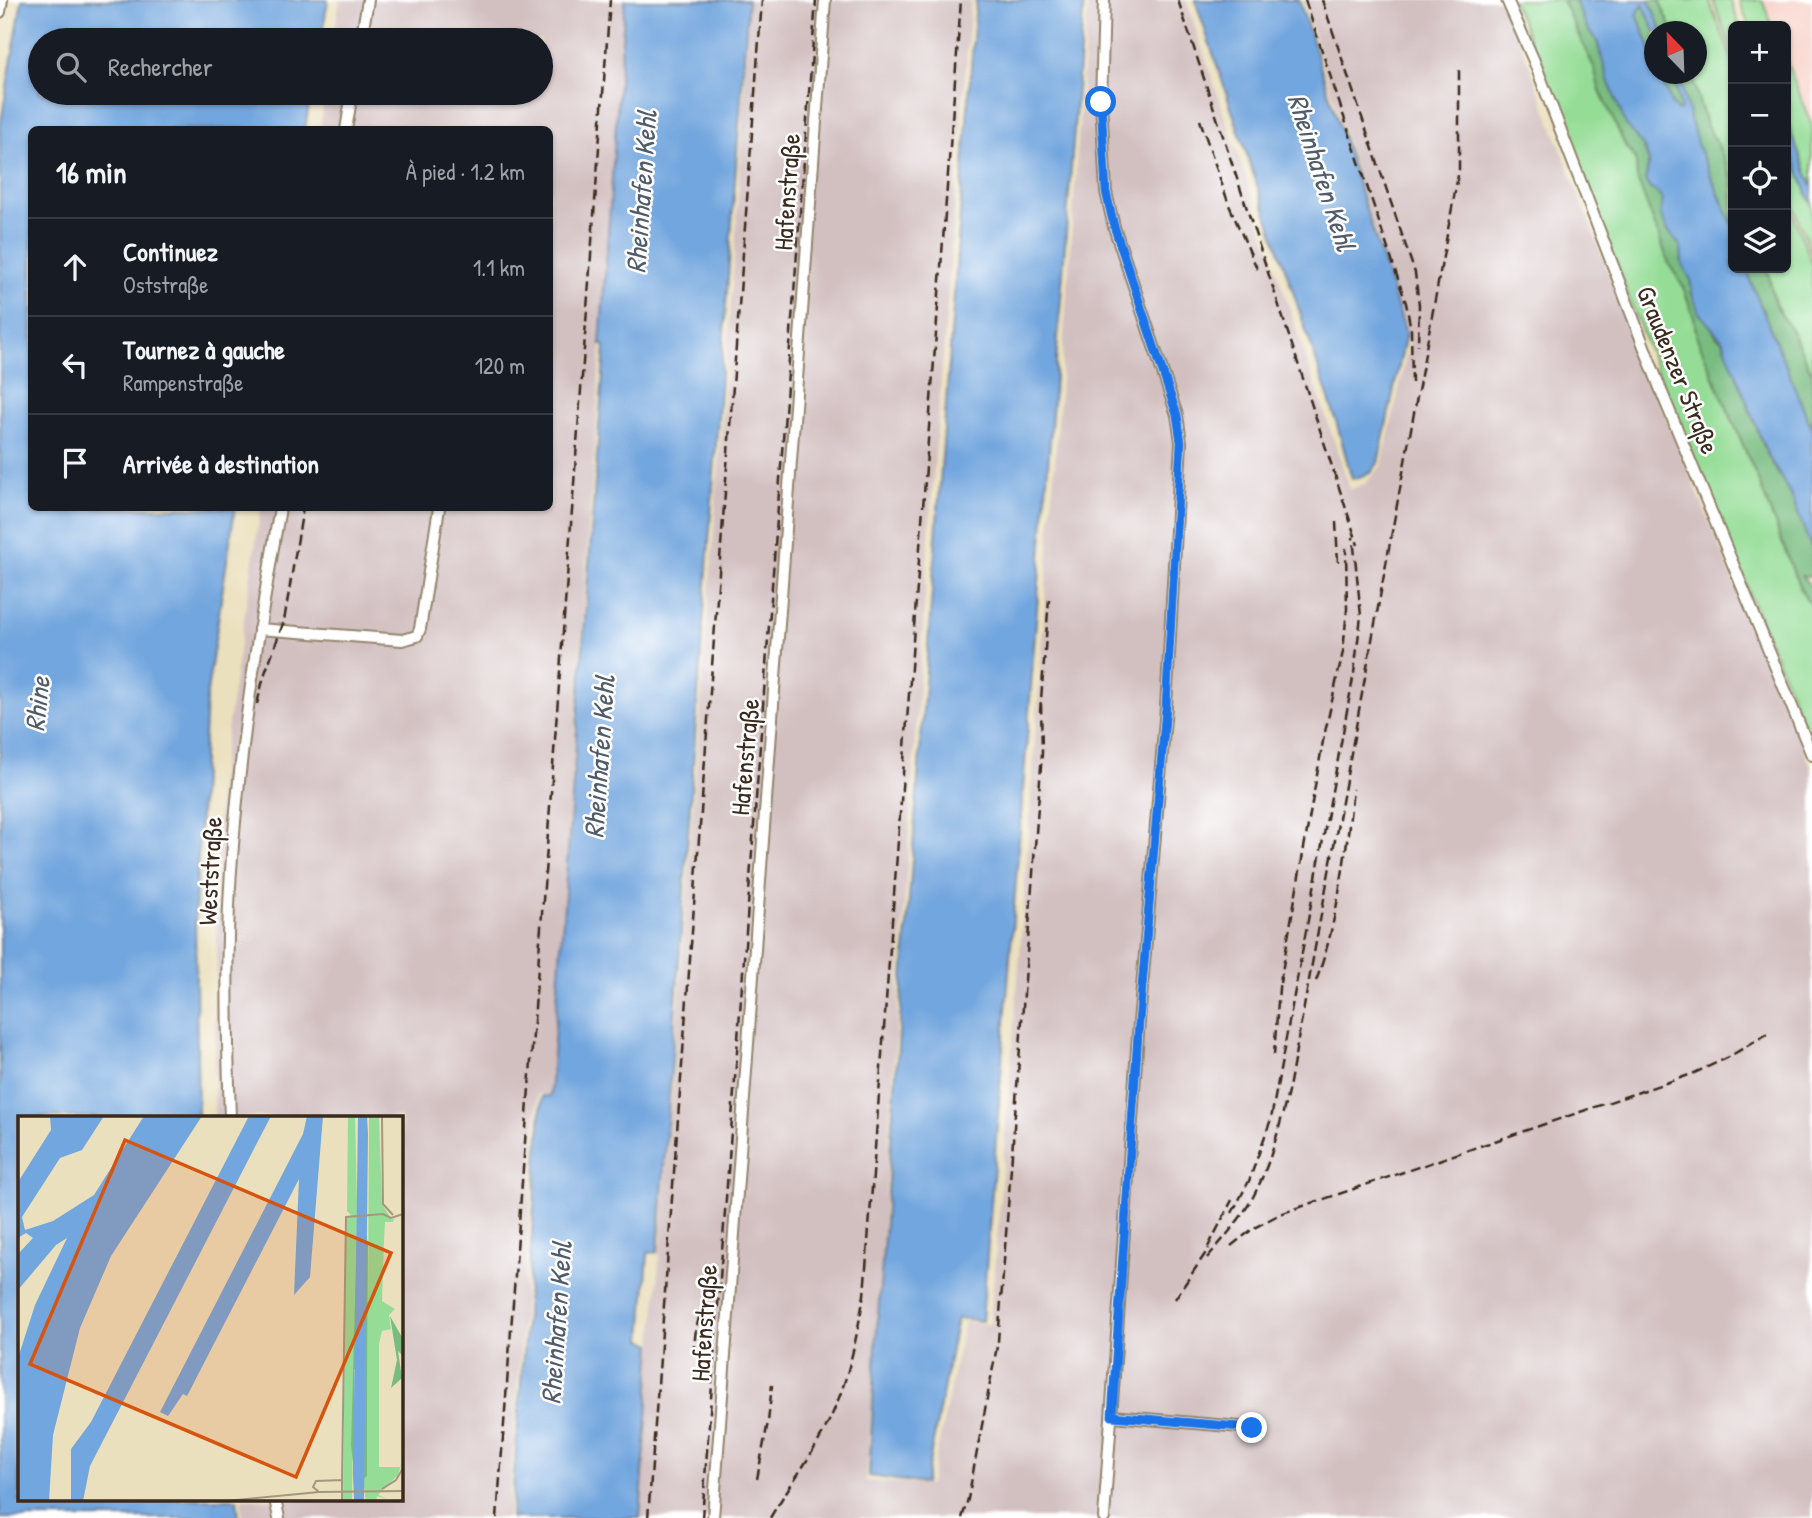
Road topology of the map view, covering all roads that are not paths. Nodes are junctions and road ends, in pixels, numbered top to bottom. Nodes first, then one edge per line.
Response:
1 (2, 0) edge
2 (368, 0) edge
3 (825, 0) edge
4 (1104, 0) edge
5 (1507, 0) edge
6 (0, 12) edge
7 (363, 28) edge
8 (350, 105) edge
9 (347, 126) edge
10 (279, 511) edge
11 (439, 511) edge
12 (259, 629) junction
13 (1812, 755) edge
14 (230, 1116) edge
15 (1112, 1416) junction
16 (1252, 1428) dead end
17 (275, 1500) edge
18 (279, 1518) edge
19 (713, 1518) edge
20 (1104, 1518) edge

1 - 6 street
2 - 7 street
3 - 19 street, Hafenstraße
4 - 15 street
5 - 13 street, Graudenzer Straße
8 - 9 street
10 - 12 street, Weststraße
11 - 12 street
12 - 14 street, Weststraße
15 - 16 street
15 - 20 street
17 - 18 street

